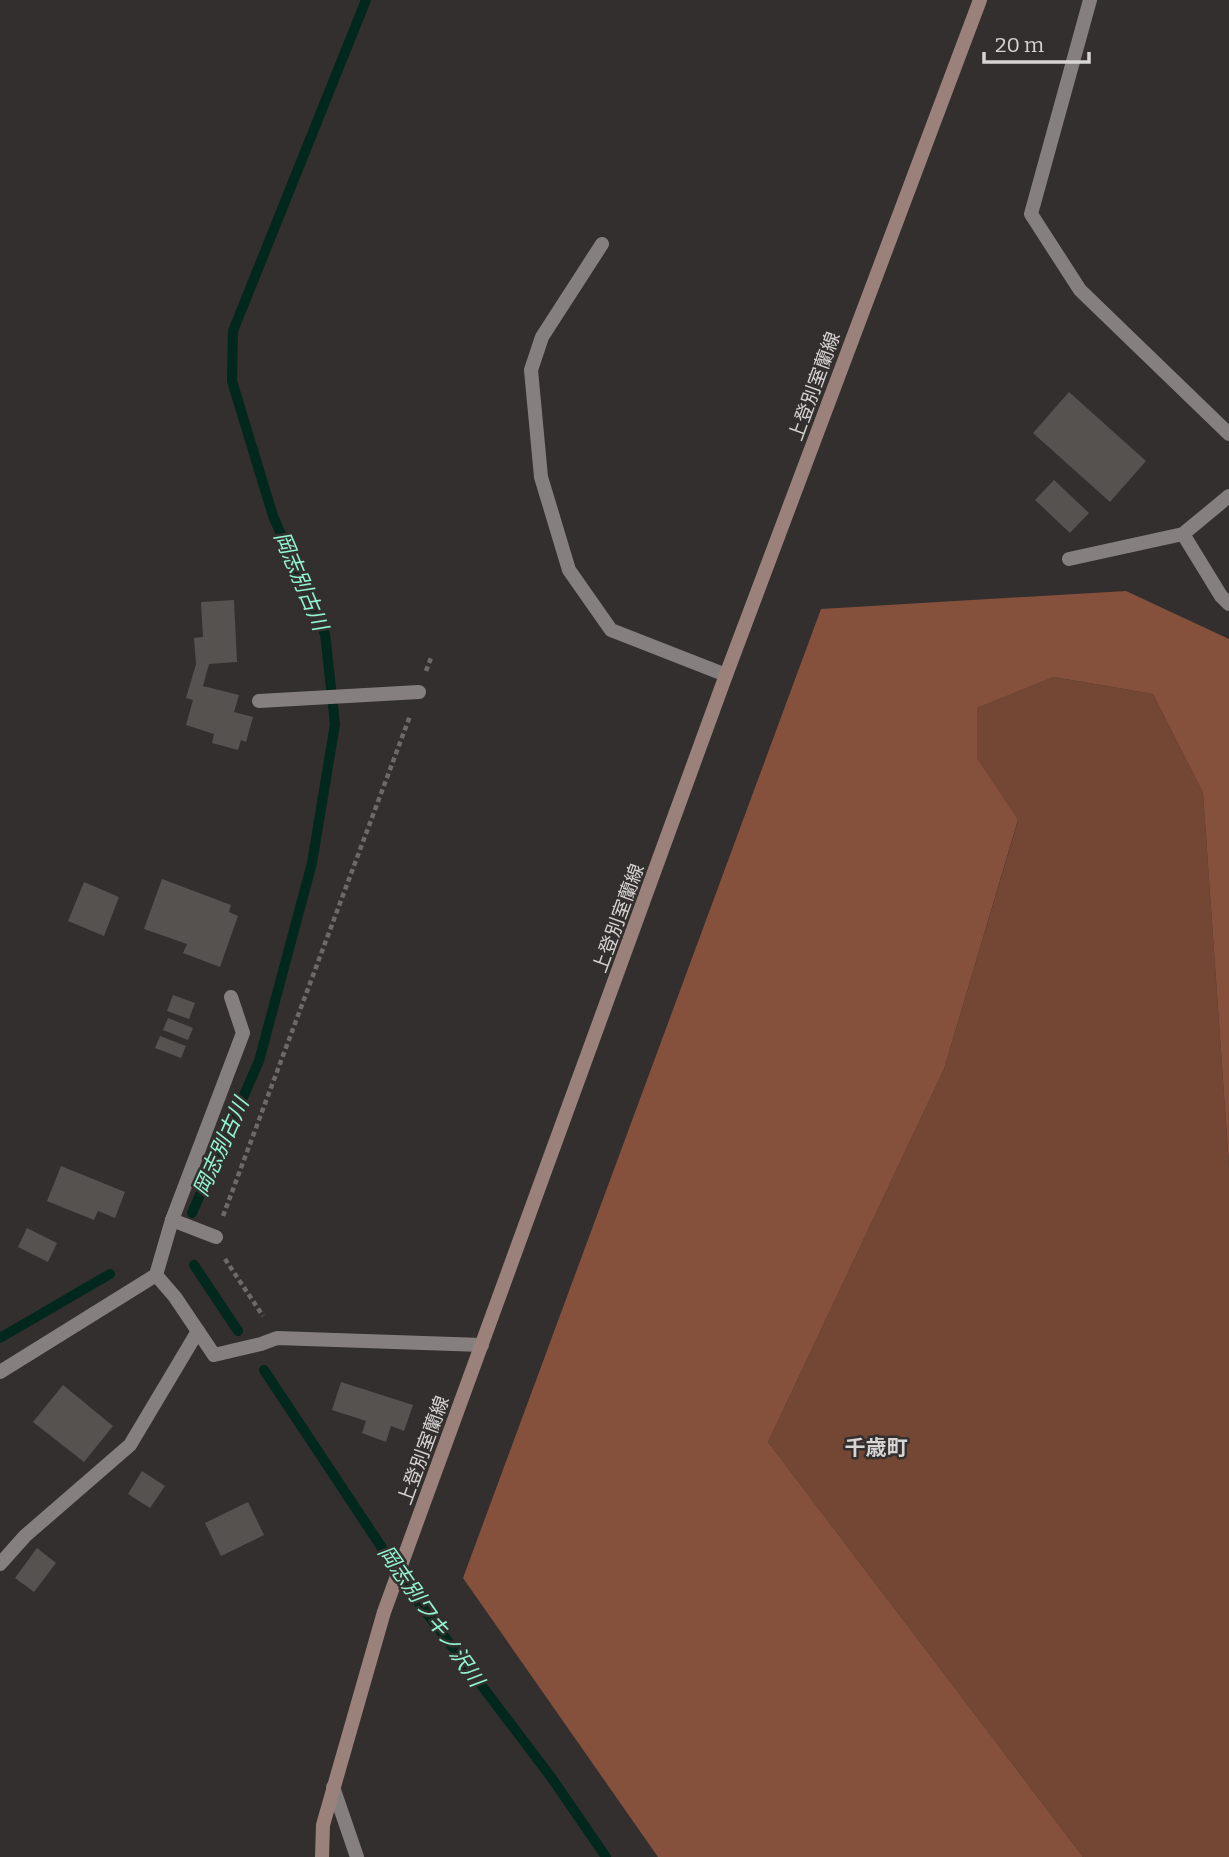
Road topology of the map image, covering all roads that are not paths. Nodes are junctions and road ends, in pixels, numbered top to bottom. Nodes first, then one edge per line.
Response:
1 (980, 0) edge
2 (1090, 0) edge
3 (602, 244) dead end
4 (1229, 434) edge
5 (1229, 496) edge
6 (1183, 534) junction
7 (1069, 559) dead end
8 (1229, 604) edge
9 (726, 675) junction
10 (419, 692) road end
11 (258, 701) dead end
12 (231, 997) dead end
13 (172, 1220) junction
14 (216, 1237) road end
15 (156, 1275) junction
16 (198, 1331) junction
17 (482, 1345) junction
18 (0, 1372) edge
19 (0, 1564) edge
20 (333, 1787) junction
21 (322, 1857) edge
22 (357, 1857) edge

1 - 9 main road, 上登別室蘭線
2 - 4 street
3 - 9 street
5 - 6 street
6 - 7 street
6 - 8 street
9 - 17 main road, 上登別室蘭線
10 - 11 street
12 - 13 street
13 - 14 street
13 - 15 street
15 - 16 street
15 - 18 street
16 - 17 street
16 - 19 street
17 - 20 main road, 上登別室蘭線
20 - 21 main road, 上登別室蘭線
20 - 22 street

